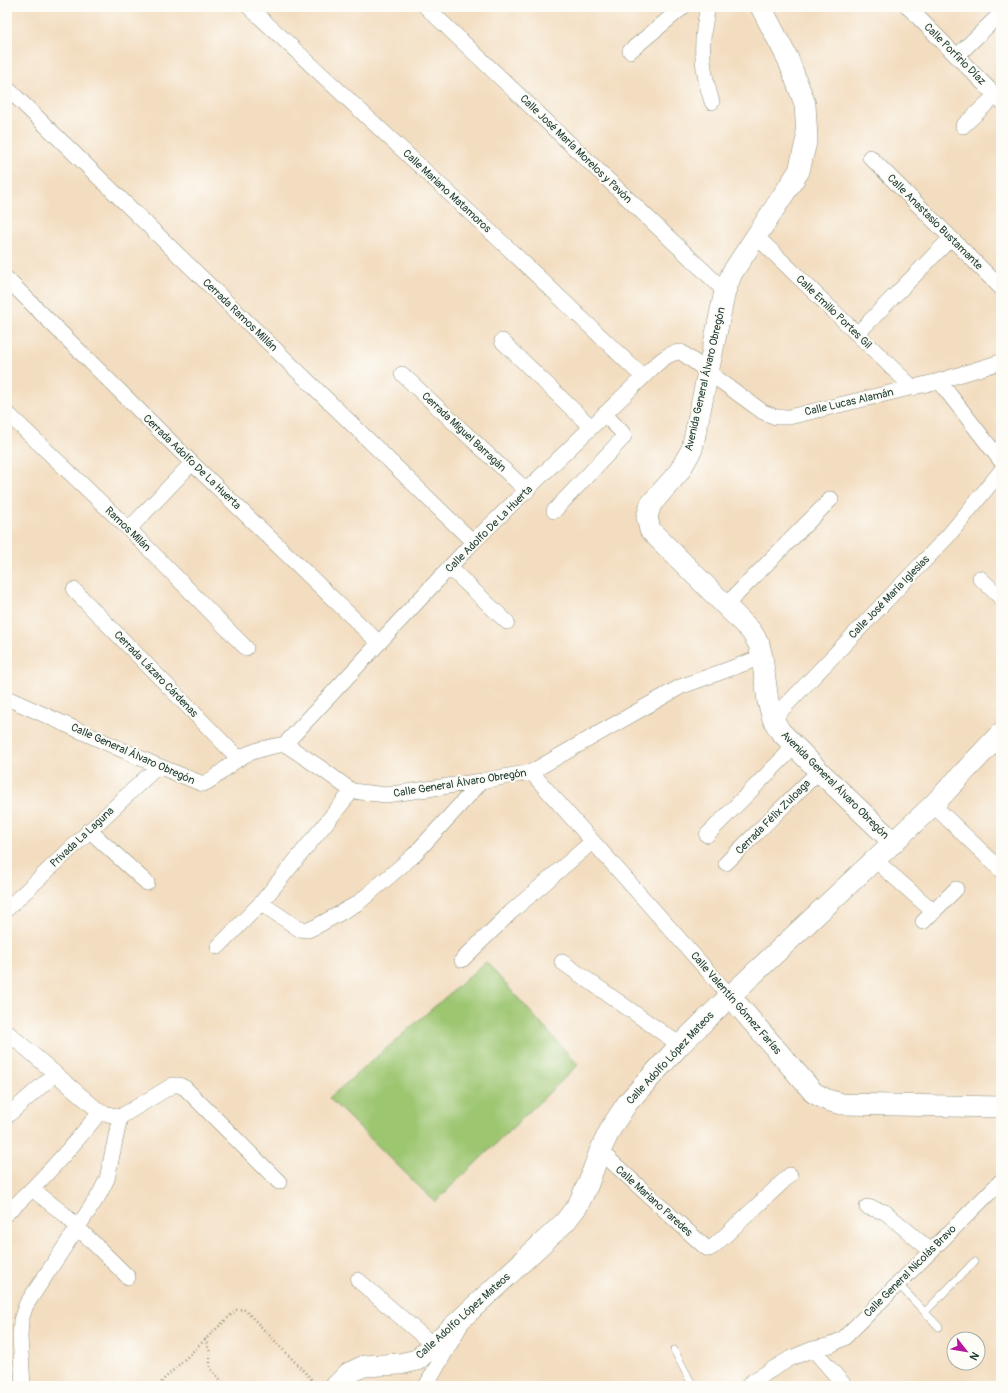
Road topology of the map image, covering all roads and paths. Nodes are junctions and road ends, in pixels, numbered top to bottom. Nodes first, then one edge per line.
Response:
1 (249, 7) edge
2 (426, 7) edge
3 (683, 7) edge
4 (708, 7) edge
5 (761, 7) edge
6 (908, 7) edge
7 (1001, 13) edge
8 (630, 51) dead end
9 (957, 56) junction
10 (7, 88) edge
11 (998, 98) edge
12 (712, 102) dead end
13 (963, 126) dead end
14 (870, 157) dead end
15 (756, 236) junction
16 (951, 238) junction
17 (7, 279) edge
18 (1001, 288) edge
19 (725, 291) junction
20 (857, 334) junction
21 (502, 341) dead end
22 (1001, 362) edge
23 (708, 371) junction
24 (402, 374) dead end
25 (643, 376) junction
26 (939, 381) junction
27 (913, 388) junction
28 (7, 413) edge
29 (604, 414) junction
30 (591, 427) junction
31 (1001, 461) edge
32 (192, 464) junction
33 (1001, 471) edge
34 (527, 491) junction
35 (831, 499) dead end
36 (554, 511) dead end
37 (129, 529) junction
38 (473, 542) junction
39 (449, 567) junction
40 (980, 578) dead end
41 (74, 590) dead end
42 (1001, 598) edge
43 (726, 605) junction
44 (507, 622) dead end
45 (379, 643) junction
46 (246, 648) dead end
47 (762, 657) junction
48 (7, 698) edge
49 (773, 718) junction
50 (1001, 733) edge
51 (286, 744) junction
52 (795, 746) junction
53 (239, 759) junction
54 (158, 766) junction
55 (819, 771) junction
56 (531, 772) junction
57 (482, 781) junction
58 (352, 791) junction
59 (933, 805) junction
60 (89, 830) junction
61 (707, 835) dead end
62 (592, 842) junction
63 (894, 843) junction
64 (876, 860) junction
65 (998, 862) edge
66 (726, 863) dead end
67 (147, 883) dead end
68 (956, 889) dead end
69 (260, 903) junction
70 (7, 909) edge
71 (218, 947) dead end
72 (462, 960) dead end
73 (562, 962) dead end
74 (730, 996) junction
75 (7, 1032) edge
76 (680, 1045) junction
77 (55, 1074) junction
78 (1001, 1107) edge
79 (100, 1112) junction
80 (7, 1116) edge
81 (120, 1117) junction
82 (600, 1151) junction
83 (790, 1175) dead end
84 (1001, 1181) edge
85 (279, 1182) dead end
86 (32, 1190) junction
87 (867, 1207) dead end
88 (7, 1213) edge
89 (78, 1228) junction
90 (931, 1251) junction
91 (974, 1262) dead end
92 (128, 1277) dead end
93 (358, 1280) dead end
94 (898, 1284) junction
95 (925, 1312) junction
96 (467, 1313) junction
97 (939, 1327) dead end
98 (205, 1339) junction
99 (433, 1345) junction
100 (813, 1349) junction
101 (674, 1350) dead end
102 (23, 1386) edge
103 (160, 1386) edge
104 (226, 1386) edge
105 (318, 1386) edge
106 (336, 1386) edge
107 (426, 1386) edge
108 (693, 1386) edge
109 (748, 1386) edge
110 (845, 1386) edge

1 - 25 street, Calle Mariano Matamoros
2 - 19 street, Calle José María Morelos y Pavón
3 - 8 street
4 - 12 street
5 - 15 main road, Avenida General Álvaro Obregón
6 - 9 street, Calle Porfirio Díaz
7 - 9 street
9 - 11 street, Calle Porfirio Díaz
10 - 38 street, Cerrada Ramos Millán
11 - 13 street
14 - 16 street, Calle Anastasio Bustamante
15 - 19 main road, Avenida General Álvaro Obregón
15 - 20 street, Calle Emilio Portes Gil
16 - 18 street, Calle Anastasio Bustamante
16 - 20 street
17 - 32 street, Cerrada Adolfo De La Huerta
19 - 23 main road, Avenida General Álvaro Obregón
20 - 27 street, Calle Emilio Portes Gil
21 - 30 street
22 - 26 street, Calle Lucas Alamán
23 - 25 street, Calle Adolfo De La Huerta
23 - 27 street, Calle Lucas Alamán
23 - 43 main road, Avenida General Álvaro Obregón
24 - 34 street, Cerrada Miguel Barragán
25 - 29 street, Calle Adolfo De La Huerta
26 - 27 street, Calle Lucas Alamán
26 - 31 street
28 - 37 street, Ramos Milán
29 - 30 street, Calle Adolfo De La Huerta
29 - 36 street
30 - 34 street, Calle Adolfo De La Huerta
32 - 37 street
32 - 45 street, Cerrada Adolfo De La Huerta
33 - 49 street, Calle José María Iglesias
34 - 38 street, Calle Adolfo De La Huerta
35 - 43 street
37 - 46 street, Ramos Milán
38 - 39 street, Calle Adolfo De La Huerta
39 - 44 street
39 - 45 street, Calle Adolfo De La Huerta
40 - 42 street
41 - 53 street, Cerrada Lázaro Cárdenas
43 - 47 main road, Avenida General Álvaro Obregón
45 - 51 street, Calle Adolfo De La Huerta
47 - 49 main road, Avenida General Álvaro Obregón
47 - 56 street, Calle General Álvaro Obregón
48 - 54 street, Calle General Álvaro Obregón
49 - 52 main road, Avenida General Álvaro Obregón
50 - 59 main road, Calle Adolfo López Mateos
51 - 53 street, Calle General Álvaro Obregón
51 - 58 street, Calle General Álvaro Obregón
52 - 55 main road, Avenida General Álvaro Obregón
52 - 61 street
53 - 54 street, Calle General Álvaro Obregón
54 - 60 street, Privada La Laguna
55 - 63 main road, Avenida General Álvaro Obregón
55 - 66 street, Cerrada Félix Zuloaga
56 - 57 street, Calle General Álvaro Obregón
56 - 62 street, Calle Valentín Gómez Farías
57 - 58 street, Calle General Álvaro Obregón
57 - 69 street
58 - 69 street
59 - 63 main road, Calle Adolfo López Mateos
59 - 65 street
60 - 67 street
60 - 70 street, Privada La Laguna
62 - 72 street
62 - 74 street, Calle Valentín Gómez Farías
63 - 64 main road, Calle Adolfo López Mateos
64 - 68 street
64 - 74 main road, Calle Adolfo López Mateos
69 - 71 street
73 - 76 street
74 - 76 main road, Calle Adolfo López Mateos
74 - 78 main road, Calle Valentín Gómez Farías
75 - 77 street
76 - 82 main road, Calle Adolfo López Mateos
77 - 79 street
77 - 80 street
79 - 81 street
79 - 86 street
81 - 85 street
81 - 89 street
82 - 83 street, Calle Mariano Paredes
82 - 96 main road, Calle Adolfo López Mateos
84 - 90 street, Calle General Nicolás Bravo
86 - 88 street
86 - 89 street
87 - 90 street
89 - 92 street
89 - 102 street
90 - 94 street, Calle General Nicolás Bravo
91 - 95 lane
93 - 99 street
94 - 95 lane
94 - 100 street, Calle General Nicolás Bravo
95 - 97 lane
96 - 99 main road, Calle Adolfo López Mateos
96 - 107 street
98 - 103 path
98 - 104 path
98 - 105 path
99 - 106 main road, Calle Adolfo López Mateos
100 - 109 street, Calle General Nicolás Bravo
100 - 110 street
101 - 108 lane

